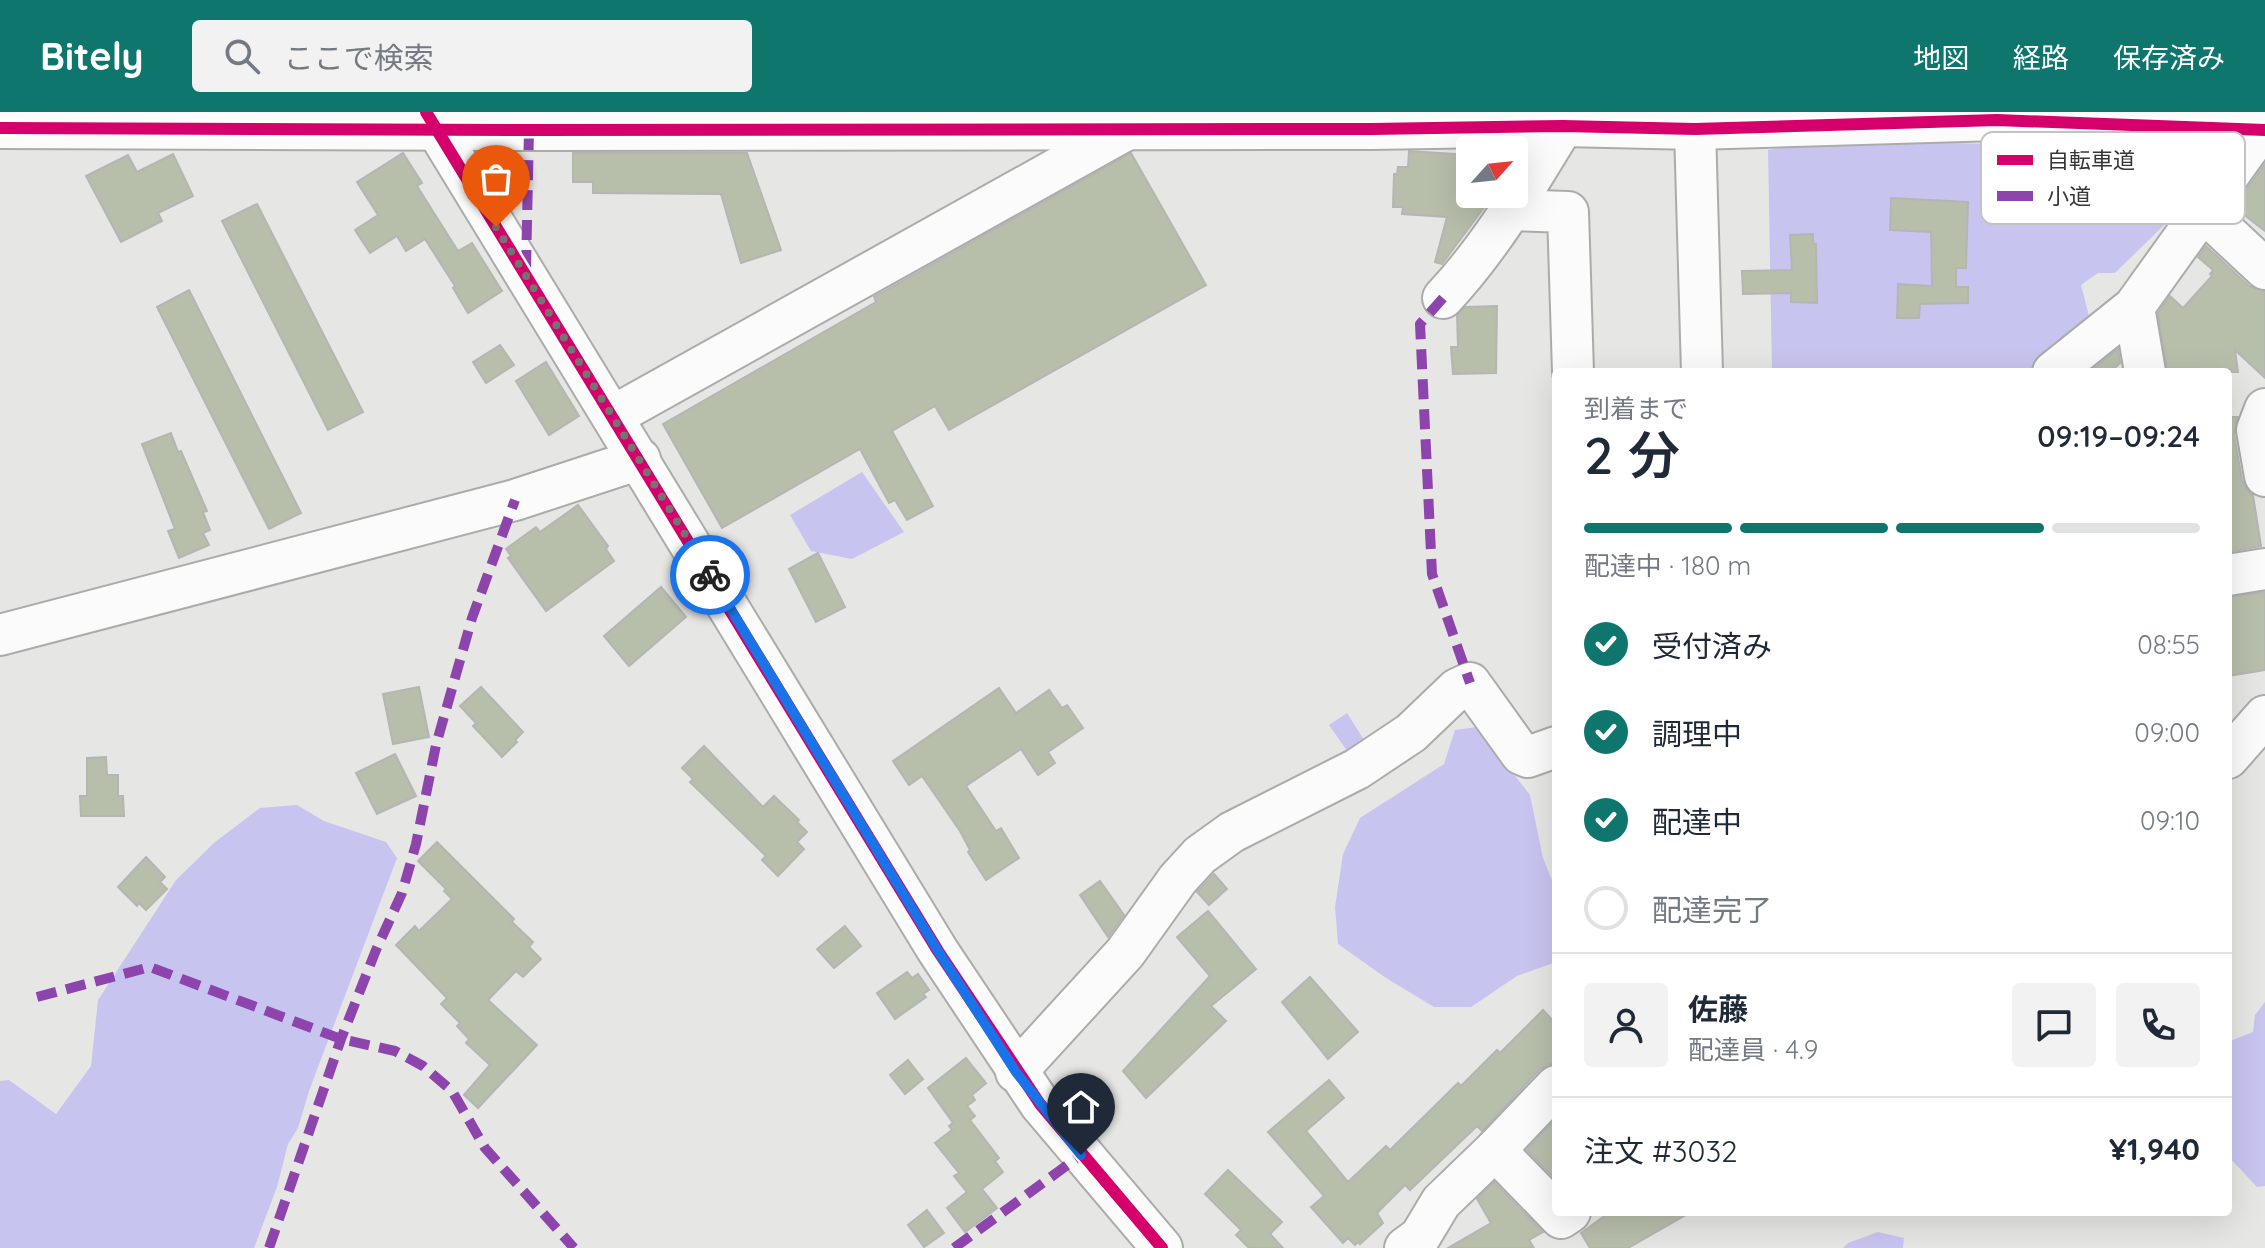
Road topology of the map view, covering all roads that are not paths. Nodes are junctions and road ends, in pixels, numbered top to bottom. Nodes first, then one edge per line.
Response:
1 (1371, 120) edge
2 (431, 121) edge
3 (1563, 126) junction
4 (0, 128) edge
5 (1130, 128) junction
6 (1695, 129) junction
7 (2263, 130) edge
8 (2245, 155) edge
9 (1510, 210) junction
10 (2195, 224) edge
11 (2217, 224) edge
12 (2265, 269) edge
13 (1443, 298) dead end
14 (2134, 307) junction
15 (1694, 367) edge
16 (1573, 368) edge
17 (2058, 368) edge
18 (2144, 368) edge
19 (2265, 409) edge
20 (613, 416) junction
21 (640, 459) junction
22 (2265, 476) edge
23 (2265, 569) edge
24 (2232, 574) edge
25 (0, 635) edge
26 (2265, 716) edge
27 (1552, 748) edge
28 (2232, 753) edge
29 (1016, 1072) junction
30 (1552, 1090) edge
31 (1495, 1150) junction
32 (1552, 1209) edge
33 (1162, 1248) edge
34 (1405, 1248) edge

1 - 3 street
1 - 5 street
2 - 4 street
2 - 5 street
2 - 20 street
3 - 6 street
3 - 9 street
5 - 20 street
6 - 7 street
6 - 15 street
7 - 8 street
9 - 13 street
9 - 16 street
10 - 14 street
11 - 12 street
14 - 17 street
14 - 18 street
19 - 22 street
20 - 21 street
21 - 25 street
21 - 29 street
23 - 24 street
26 - 28 street
27 - 29 street
29 - 33 street
30 - 31 street
31 - 32 street
31 - 34 street

